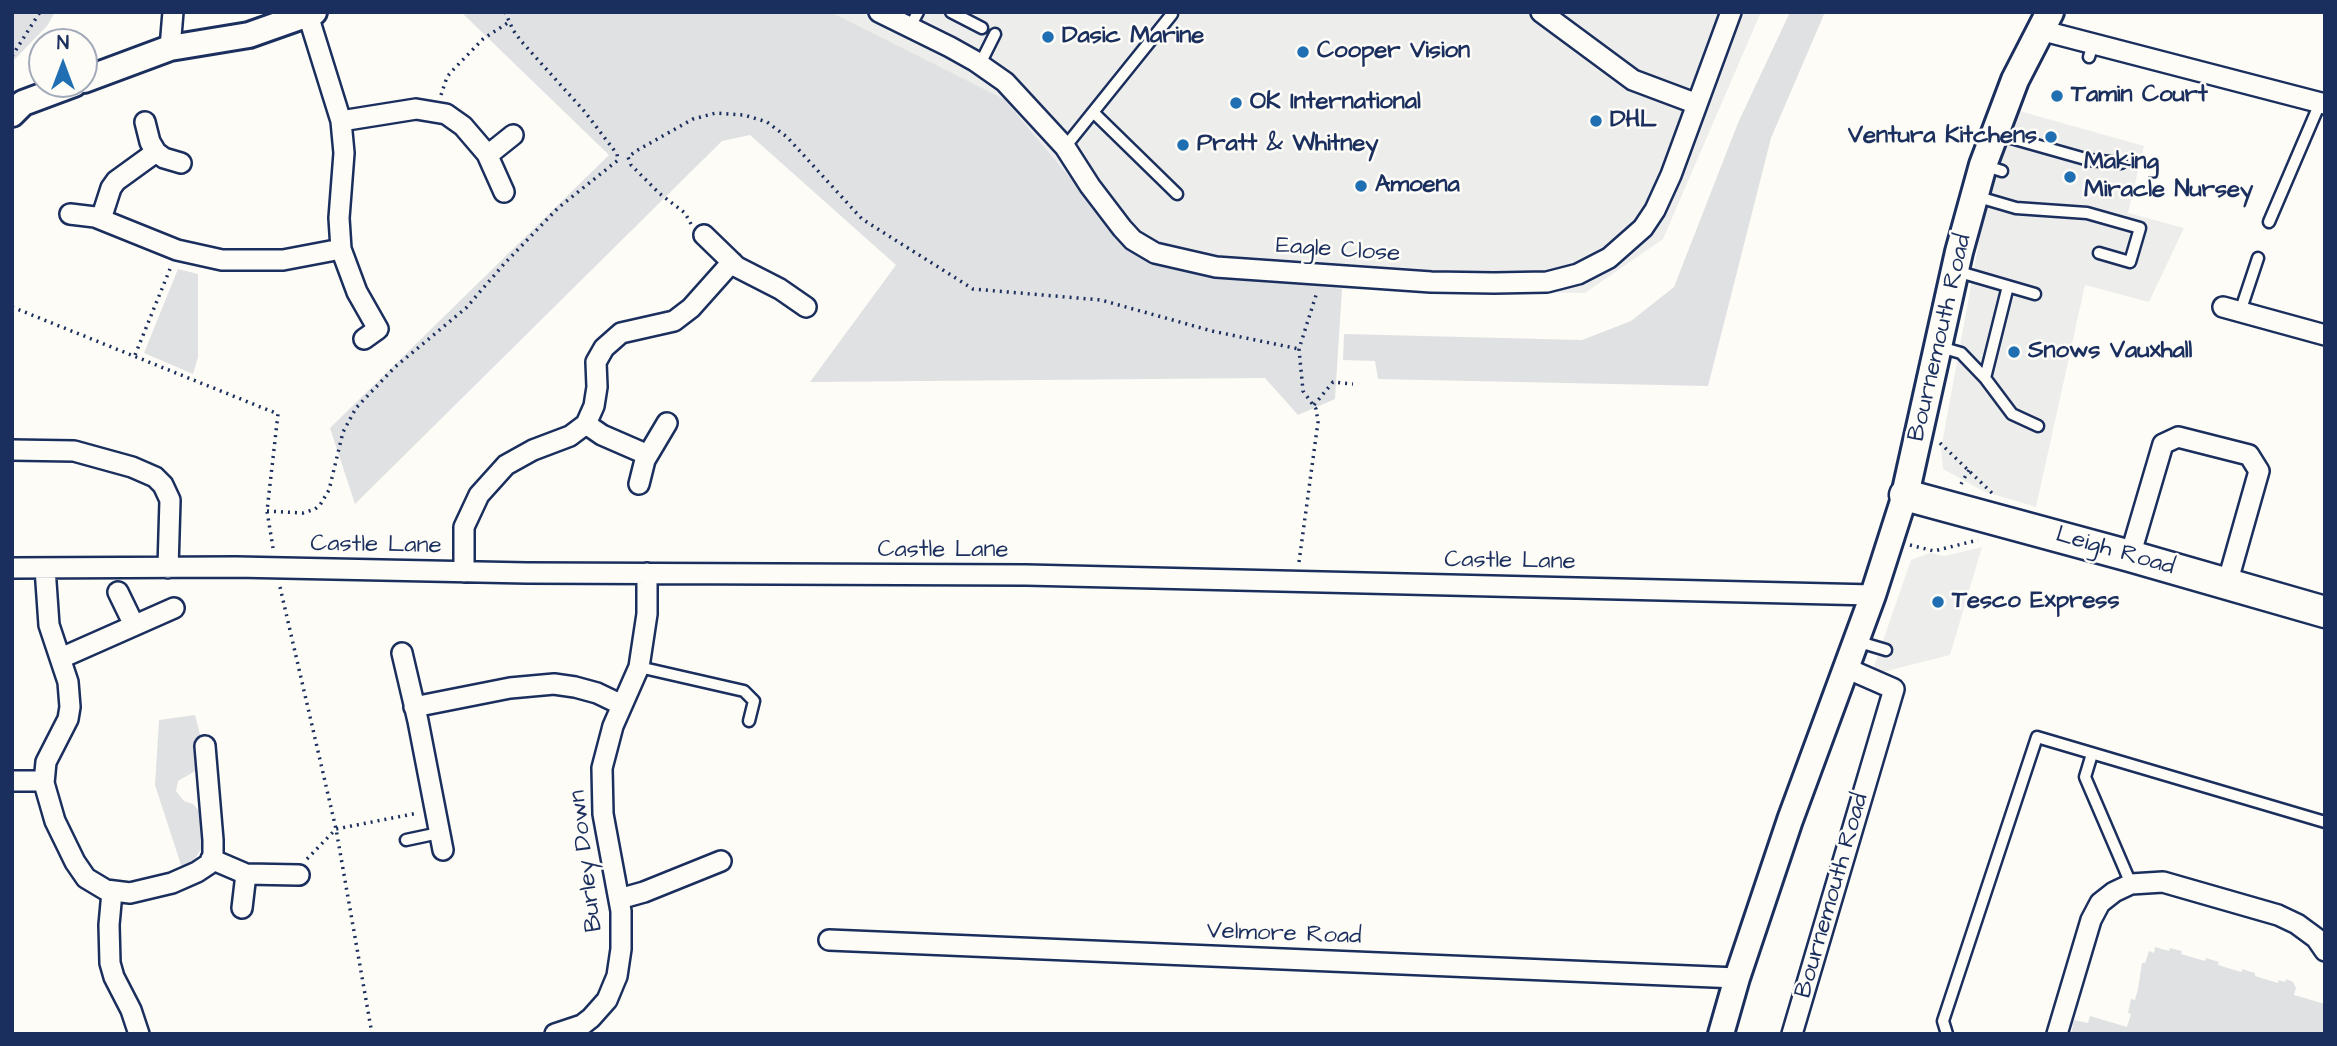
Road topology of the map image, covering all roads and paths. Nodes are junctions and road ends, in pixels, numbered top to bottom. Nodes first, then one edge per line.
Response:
1 (40, 12) edge
2 (173, 12) edge
3 (505, 12) edge
4 (879, 12) edge
5 (951, 12) edge
6 (1541, 12) edge
7 (1731, 12) edge
8 (311, 13) edge
9 (1172, 14) dead end
10 (914, 20) edge
11 (2045, 21) edge
12 (509, 22) junction
13 (982, 28) dead end
14 (995, 34) dead end
15 (170, 48) junction
16 (12, 56) edge
17 (980, 64) junction
18 (98, 75) edge
19 (36, 98) edge
20 (1698, 104) junction
21 (2322, 104) edge
22 (436, 111) junction
23 (1093, 112) junction
24 (12, 114) edge
25 (341, 121) junction
26 (145, 122) dead end
27 (1993, 133) junction
28 (513, 135) dead end
29 (1065, 147) junction
30 (156, 152) junction
31 (488, 155) junction
32 (618, 158) junction
33 (628, 159) junction
34 (181, 163) dead end
35 (2121, 163) dead end
36 (504, 192) dead end
37 (1177, 194) dead end
38 (1974, 196) junction
39 (70, 214) dead end
40 (101, 219) junction
41 (2269, 222) dead end
42 (704, 235) joint
43 (341, 249) junction
44 (177, 250) junction
45 (2099, 253) dead end
46 (2258, 258) dead end
47 (732, 262) junction
48 (1955, 271) junction
49 (1323, 275) junction
50 (2008, 286) junction
51 (2035, 294) dead end
52 (12, 307) edge
53 (807, 307) dead end
54 (2231, 310) joint
55 (2325, 335) edge
56 (364, 340) dead end
57 (1939, 347) junction
58 (1299, 349) junction
59 (135, 355) junction
60 (1985, 378) junction
61 (1353, 384) dead end
62 (1314, 405) junction
63 (667, 423) dead end
64 (586, 424) junction
65 (2038, 426) dead end
66 (12, 450) edge
67 (1939, 452) dead end
68 (648, 455) junction
69 (1969, 470) junction
70 (639, 484) dead end
71 (1961, 484) dead end
72 (1905, 495) junction
73 (1996, 497) dead end
74 (267, 511) junction
75 (1891, 539) junction
76 (1980, 540) dead end
77 (2130, 556) junction
78 (12, 568) edge
79 (45, 568) junction
80 (168, 568) junction
81 (275, 568) junction
82 (464, 572) junction
83 (648, 573) junction
84 (1298, 582) junction
85 (2227, 584) junction
86 (118, 592) dead end
87 (1872, 595) junction
88 (174, 608) dead end
89 (2325, 612) edge
90 (134, 625) junction
91 (1856, 641) junction
92 (1886, 650) dead end
93 (402, 653) dead end
94 (61, 658) junction
95 (639, 667) junction
96 (1846, 668) junction
97 (622, 705) junction
98 (414, 707) junction
99 (749, 721) dead end
100 (205, 746) dead end
101 (2092, 754) junction
102 (12, 781) edge
103 (44, 781) junction
104 (434, 809) junction
105 (2325, 822) edge
106 (336, 829) junction
107 (406, 840) dead end
108 (441, 842) joint
109 (211, 859) junction
110 (720, 861) dead end
111 (246, 874) junction
112 (299, 875) joint
113 (2131, 884) junction
114 (112, 892) junction
115 (619, 899) junction
116 (242, 908) dead end
117 (2322, 939) edge
118 (829, 940) dead end
119 (1737, 978) junction
120 (139, 1034) edge
121 (372, 1034) edge
122 (555, 1034) edge
123 (1721, 1034) edge
124 (1792, 1034) edge
125 (1947, 1034) edge
126 (2057, 1034) edge

1 - 16 path
2 - 15 street
3 - 12 path
4 - 10 street, Eagle Close
5 - 13 lane
6 - 20 street
7 - 20 street, Eagle Close
8 - 15 street
8 - 25 street
9 - 23 lane
10 - 17 street, Eagle Close
11 - 21 street
11 - 27 main road, Bournemouth Road
12 - 22 path
12 - 32 path
14 - 17 lane
15 - 18 street
17 - 29 street, Eagle Close
19 - 24 street
20 - 49 street, Eagle Close
21 - 41 lane
22 - 25 street
22 - 31 street
23 - 29 lane
23 - 37 lane
25 - 43 street
26 - 30 street
27 - 35 lane
27 - 38 main road, Bournemouth Road
28 - 31 street
29 - 49 street, Eagle Close
30 - 34 street
30 - 40 street
31 - 36 street
32 - 33 path
32 - 74 path
33 - 42 path
33 - 58 path
38 - 45 lane
38 - 48 main road, Bournemouth Road
39 - 40 street
40 - 44 street
42 - 47 street
43 - 44 street
43 - 56 street
44 - 59 path
46 - 54 lane
47 - 53 street
47 - 64 street
48 - 50 lane
48 - 57 main road, Bournemouth Road
49 - 58 path
50 - 51 lane
50 - 60 lane
52 - 59 path
54 - 55 street
57 - 60 lane
57 - 72 main road, Bournemouth Road
58 - 62 path
59 - 74 path
60 - 65 lane
61 - 62 path
62 - 84 path
63 - 68 street
64 - 68 street
64 - 82 street
66 - 80 street
67 - 69 path
68 - 70 street
69 - 71 path
69 - 73 path
72 - 75 street, Bournemouth Road
72 - 77 main road, Leigh Road
74 - 81 path
75 - 76 path
75 - 87 street, Bournemouth Road
77 - 85 main road, Leigh Road
77 - 85 street
78 - 79 street, Castle Lane
79 - 80 street, Castle Lane
79 - 94 street
80 - 81 street, Castle Lane
81 - 82 street, Castle Lane
81 - 106 path
82 - 83 street, Castle Lane
83 - 84 street, Castle Lane
83 - 95 street, Burley Down
84 - 87 street, Castle Lane
85 - 89 main road, Leigh Road
86 - 90 street
87 - 91 street, Bournemouth Road
88 - 90 street
90 - 94 street
91 - 92 lane
91 - 96 street, Bournemouth Road
93 - 98 street
94 - 103 street
95 - 97 street, Burley Down
95 - 99 lane
96 - 119 street, Bournemouth Road
96 - 124 street, Bournemouth Road
97 - 98 street
97 - 115 street, Burley Down
98 - 104 street
100 - 109 street
101 - 105 lane
101 - 113 lane
101 - 125 lane
102 - 103 street
103 - 114 street
104 - 106 path
104 - 108 street
106 - 112 path
106 - 121 path
107 - 108 lane
109 - 111 street
109 - 114 street
110 - 115 street
111 - 112 street
111 - 116 street
113 - 117 street
113 - 126 street
114 - 120 street
115 - 122 street, Burley Down
118 - 119 street, Velmore Road
119 - 123 street, Bournemouth Road

